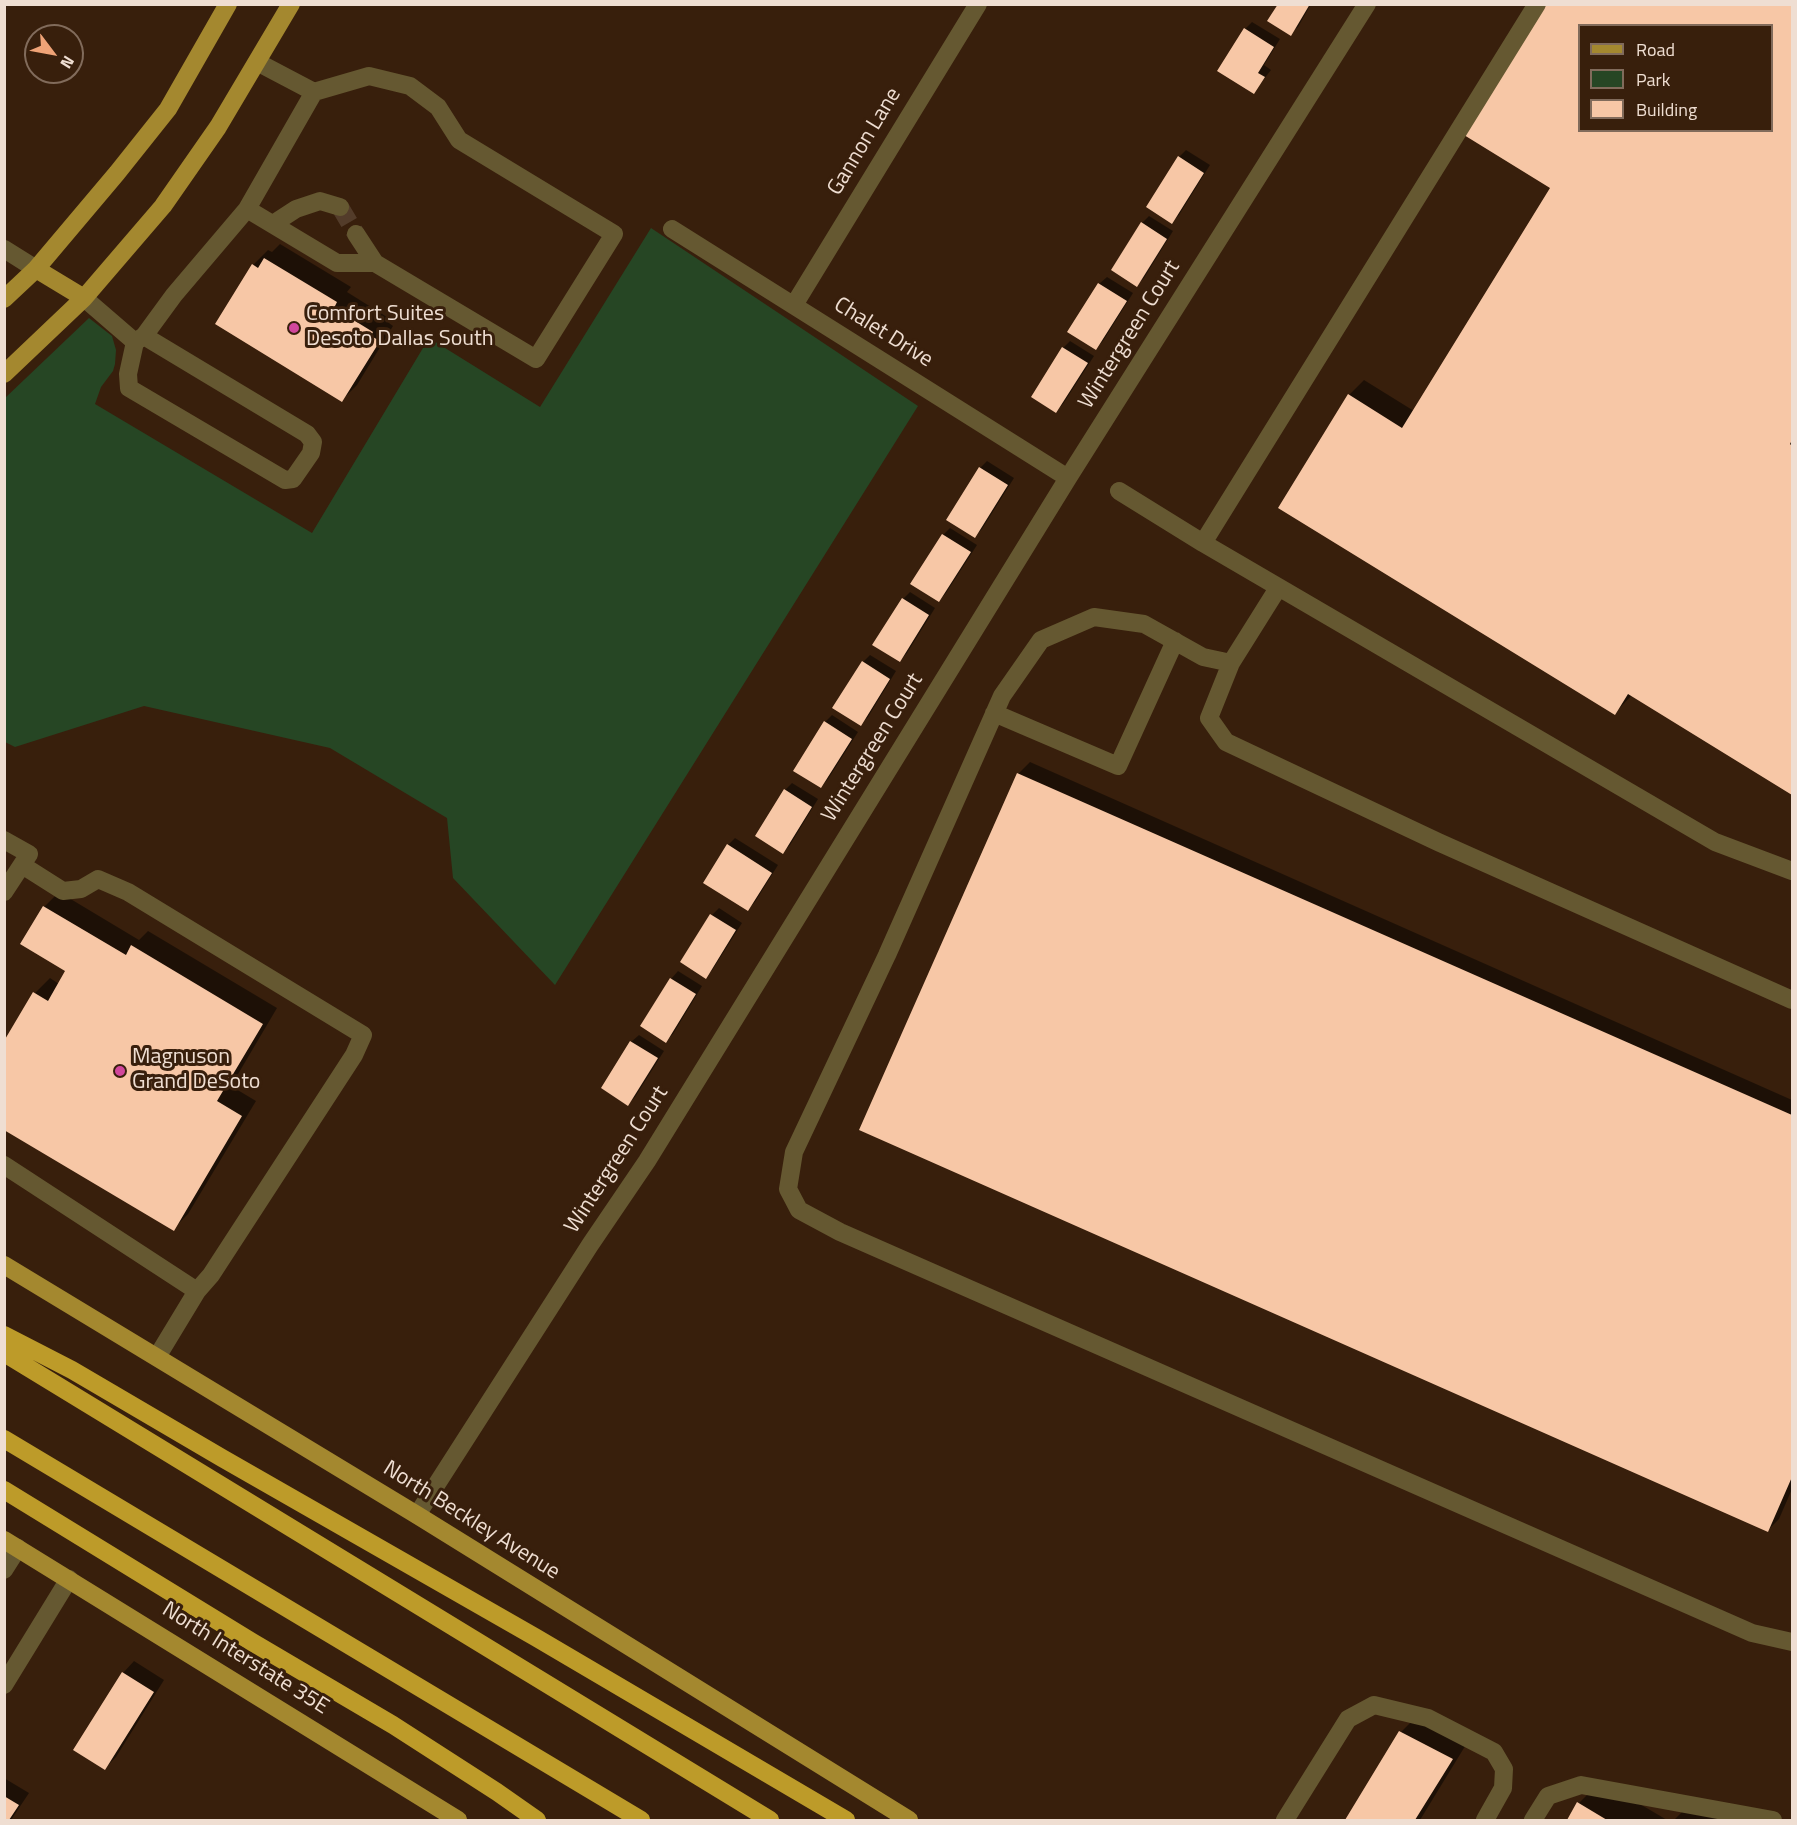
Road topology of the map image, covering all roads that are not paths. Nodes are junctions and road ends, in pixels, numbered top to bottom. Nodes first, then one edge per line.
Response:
1 (228, 4) edge
2 (291, 4) edge
3 (978, 4) edge
4 (1367, 4) edge
5 (1537, 4) edge
6 (257, 62) junction
7 (314, 92) junction
8 (340, 207) dead end
9 (247, 209) junction
10 (273, 224) junction
11 (672, 229) dead end
12 (356, 234) tunnel mouth
13 (4, 249) edge
14 (375, 263) junction
15 (36, 269) junction
16 (84, 298) junction
17 (4, 299) edge
18 (794, 305) junction
19 (140, 339) junction
20 (4, 374) edge
21 (1068, 478) junction
22 (1119, 491) dead end
23 (1203, 543) junction
24 (1278, 588) junction
25 (1175, 641) junction
26 (1231, 663) junction
27 (994, 713) junction
28 (4, 840) edge
29 (25, 859) junction
30 (1792, 871) edge
31 (4, 892) edge
32 (1792, 1000) edge
33 (4, 1165) edge
34 (4, 1265) edge
35 (197, 1291) junction
36 (4, 1335) edge
37 (4, 1353) edge
38 (157, 1358) junction
39 (4, 1439) edge
40 (4, 1490) edge
41 (417, 1515) junction
42 (11, 1544) edge
43 (4, 1570) edge
44 (69, 1579) junction
45 (1792, 1642) edge
46 (4, 1685) edge
47 (459, 1821) edge
48 (537, 1821) edge
49 (641, 1821) edge
50 (770, 1821) edge
51 (846, 1821) edge
52 (909, 1821) edge
53 (1285, 1821) edge
54 (1485, 1821) edge
55 (1533, 1821) edge
56 (1773, 1821) edge

1 - 15 main road
2 - 6 main road
3 - 18 street, Gannon Lane
4 - 21 street, Wintergreen Court
5 - 23 street
6 - 7 street
6 - 16 main road
7 - 9 street
7 - 14 street
8 - 10 street
9 - 10 street
9 - 19 street
10 - 14 street
11 - 18 street, Chalet Drive
12 - 14 street
13 - 15 street
15 - 16 main road
15 - 17 main road
16 - 19 street
16 - 20 main road
18 - 21 street, Chalet Drive
19 - 19 street
21 - 41 street, Wintergreen Court
22 - 23 street
23 - 24 street
24 - 26 street
24 - 30 street
25 - 26 street
25 - 27 street
25 - 27 street
26 - 32 street
27 - 45 street
28 - 29 street
29 - 31 street
29 - 35 street
33 - 35 street
34 - 38 main road, North Beckley Avenue
35 - 38 street
36 - 51 highway
37 - 50 highway
38 - 41 main road, North Beckley Avenue
39 - 49 highway
40 - 48 highway
41 - 52 main road, North Beckley Avenue
42 - 43 street
42 - 44 main road, North Interstate 35E
44 - 46 street
44 - 47 main road, North Interstate 35E
53 - 54 street
55 - 56 street

